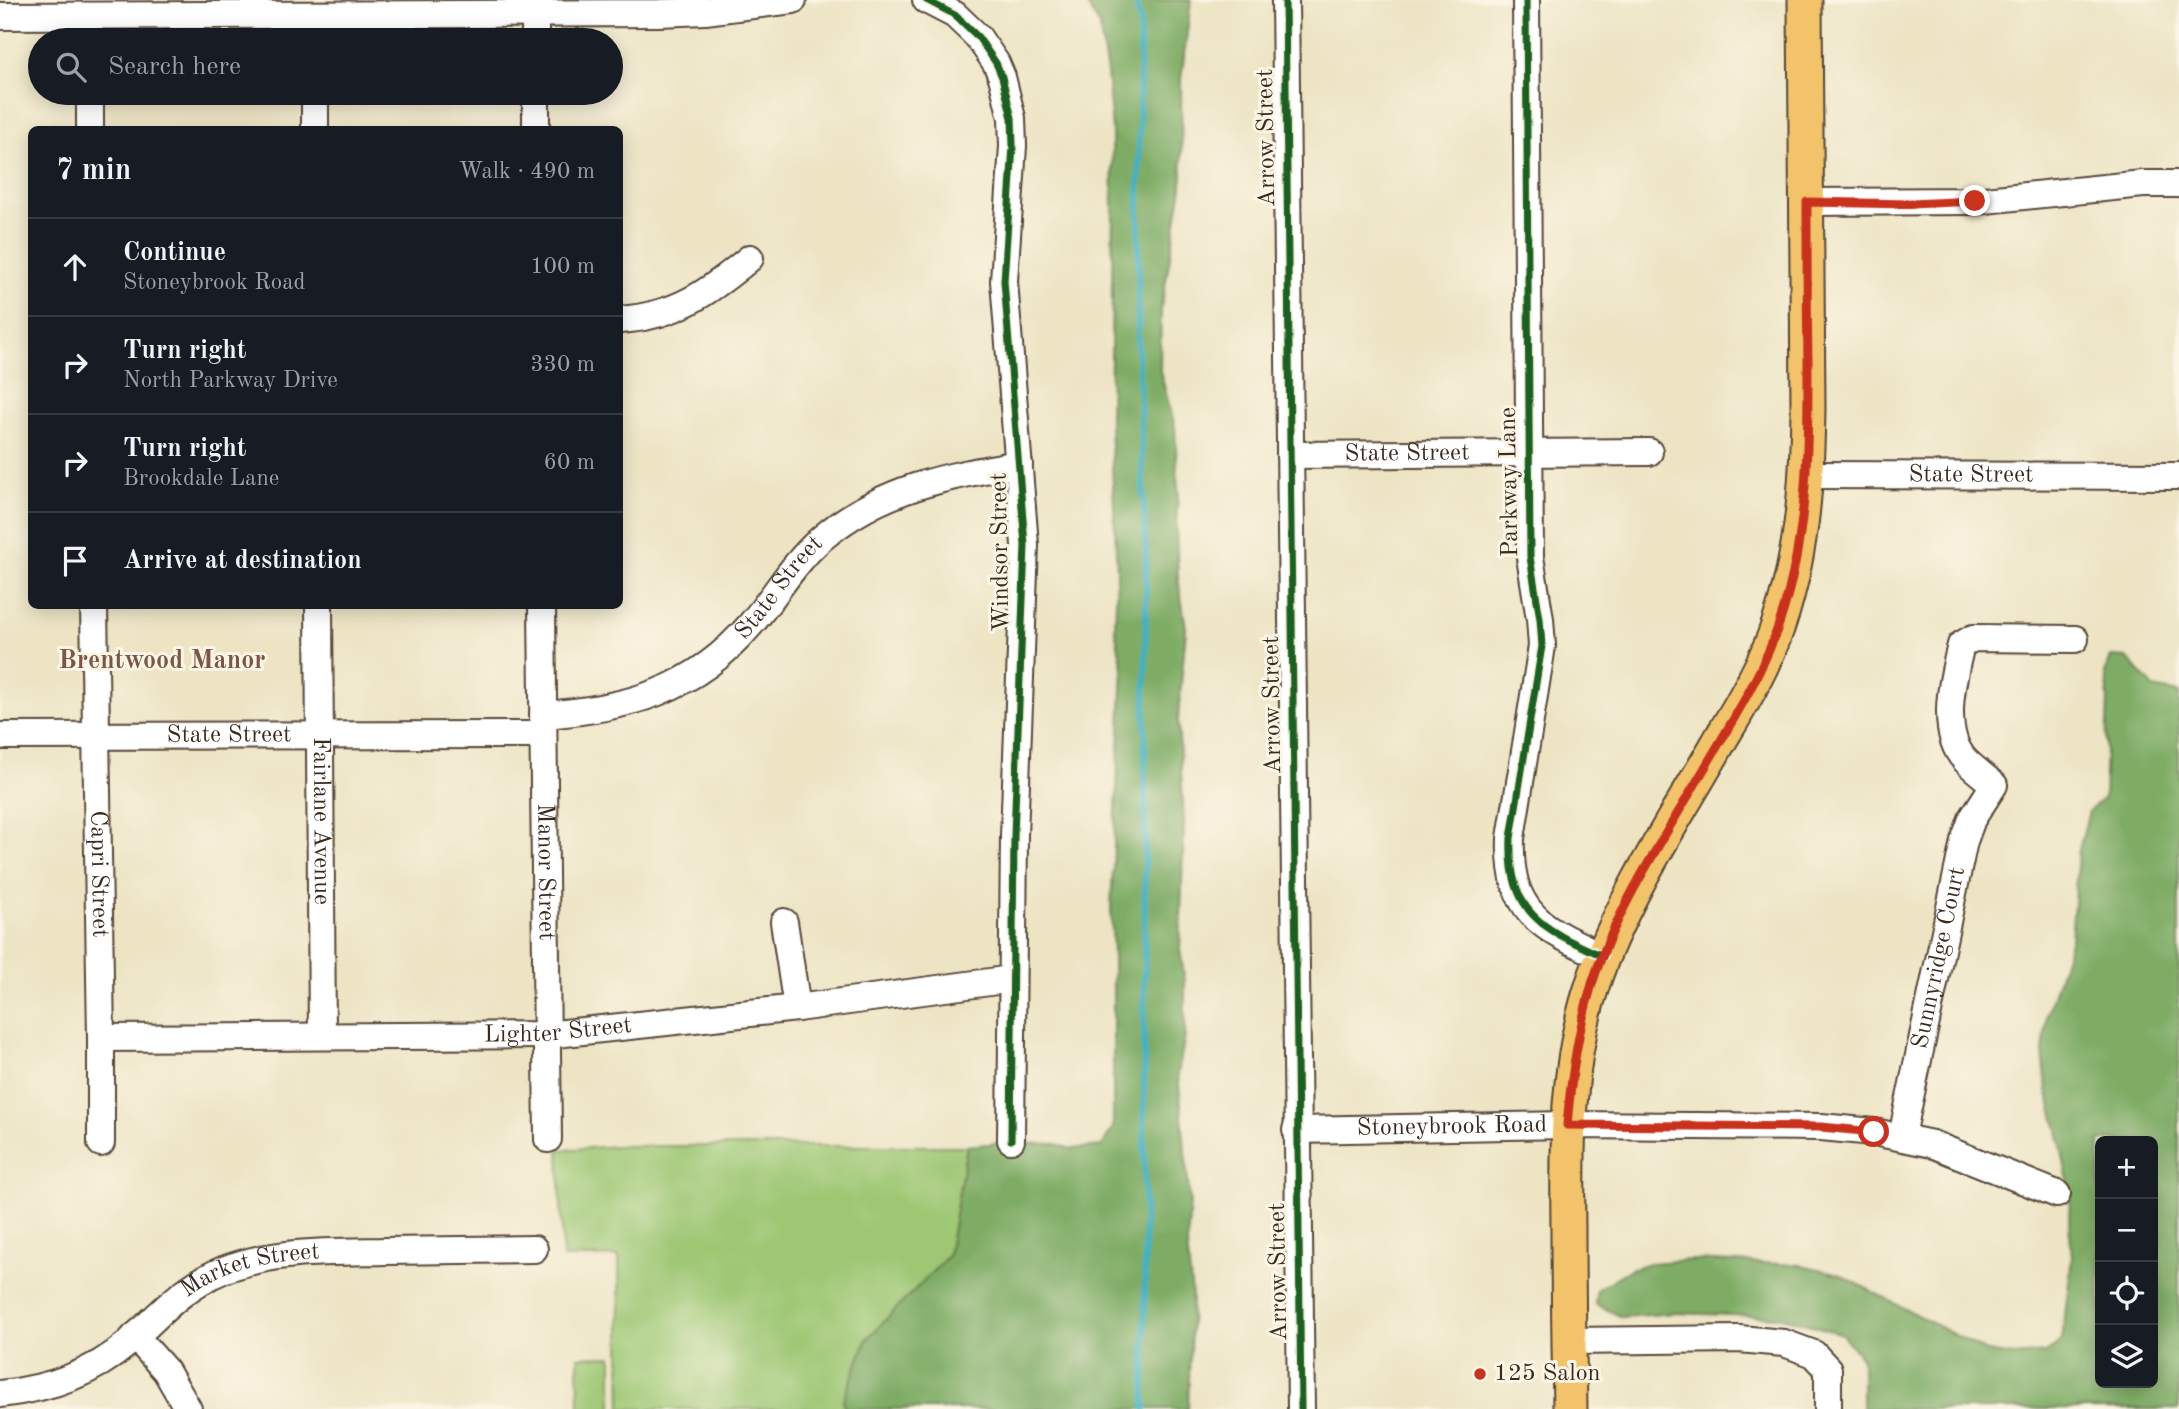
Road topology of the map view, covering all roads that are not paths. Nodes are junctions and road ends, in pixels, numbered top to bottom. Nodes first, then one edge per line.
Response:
1 (793, 0) edge
2 (926, 0) edge
3 (1284, 0) edge
4 (1526, 0) edge
5 (1805, 0) edge
6 (535, 7) edge
7 (0, 16) edge
8 (90, 28) edge
9 (314, 28) edge
10 (536, 28) edge
11 (90, 105) edge
12 (315, 105) edge
13 (536, 105) edge
14 (90, 126) edge
15 (315, 126) edge
16 (536, 126) edge
17 (2179, 184) edge
18 (1807, 202) junction
19 (750, 258) dead end
20 (623, 320) edge
21 (1529, 452) junction
22 (1649, 452) dead end
23 (1290, 455) junction
24 (1019, 464) junction
25 (1807, 475) junction
26 (2179, 476) edge
27 (94, 609) edge
28 (319, 609) edge
29 (542, 609) edge
30 (2075, 639) dead end
31 (543, 725) junction
32 (95, 735) junction
33 (0, 736) edge
34 (320, 736) junction
35 (784, 922) dead end
36 (1603, 956) junction
37 (1013, 979) junction
38 (797, 1008) junction
39 (546, 1035) junction
40 (323, 1036) junction
41 (101, 1038) junction
42 (1567, 1125) junction
43 (1296, 1129) junction
44 (1902, 1136) junction
45 (548, 1139) dead end
46 (1011, 1140) dead end
47 (101, 1143) dead end
48 (2057, 1194) dead end
49 (534, 1249) dead end
50 (135, 1336) junction
51 (1569, 1341) junction
52 (0, 1394) edge
53 (188, 1409) edge
54 (1301, 1409) edge
55 (1570, 1409) edge
56 (1828, 1409) edge

1 - 6 street
2 - 24 street, Windsor Street
3 - 23 street, Arrow Street
4 - 21 street, Parkway Lane
5 - 18 main road
6 - 9 street
6 - 10 street
7 - 8 street
8 - 9 street
11 - 14 street
12 - 15 street
13 - 16 street
17 - 18 street
18 - 25 main road
19 - 20 street
21 - 22 street, State Street
21 - 23 street, State Street
21 - 36 street, Parkway Lane
23 - 43 street, Arrow Street
24 - 31 street, State Street
24 - 37 street, Windsor Street
25 - 26 street, State Street
25 - 36 main road
27 - 32 street, Capri Street
28 - 34 street, Fairlane Avenue
29 - 31 street, Manor Street
30 - 44 street, Sunnyridge Court
31 - 34 street, State Street
31 - 39 street, Manor Street
32 - 33 street, State Street
32 - 34 street, State Street
32 - 41 street, Capri Street
34 - 40 street, Fairlane Avenue
35 - 38 street
36 - 42 main road
37 - 38 street, Lighter Street
37 - 46 street, Windsor Street
38 - 39 street, Lighter Street
39 - 40 street, Lighter Street
39 - 45 street, Manor Street
40 - 41 street, Lighter Street
41 - 47 street, Capri Street
42 - 43 street, Stoneybrook Road
42 - 44 street, Stoneybrook Road
42 - 51 main road
43 - 54 street, Arrow Street
44 - 48 street, Stoneybrook Road
49 - 50 street, Market Street
50 - 52 street, Market Street
50 - 53 street
51 - 55 main road
51 - 56 street

